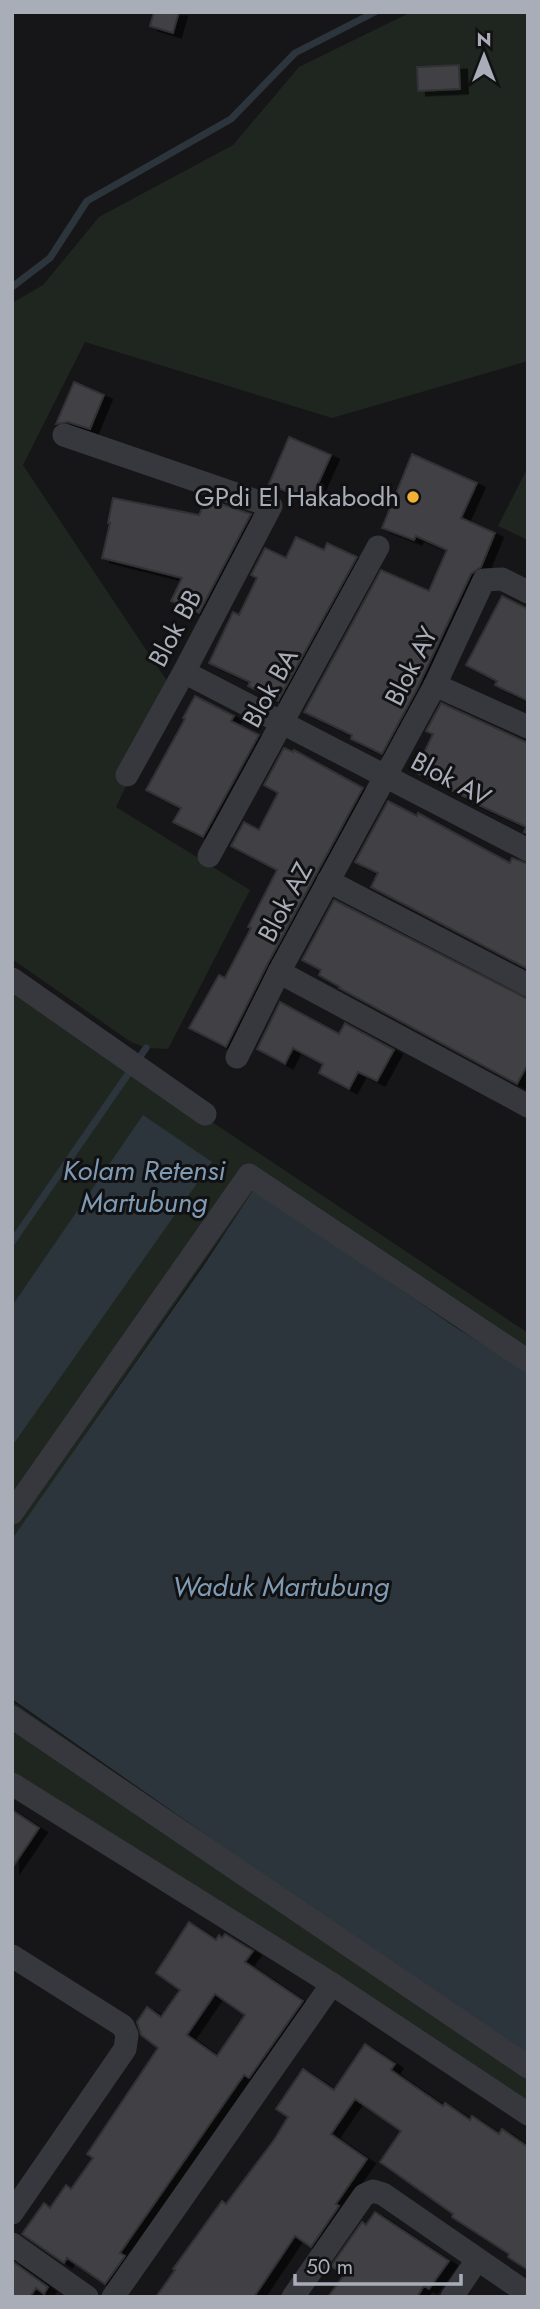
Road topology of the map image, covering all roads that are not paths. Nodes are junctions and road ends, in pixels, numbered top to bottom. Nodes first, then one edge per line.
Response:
1 (64, 435) dead end
2 (378, 547) dead end
3 (528, 592) edge
4 (184, 672) junction
5 (435, 685) junction
6 (283, 723) junction
7 (528, 727) edge
8 (127, 775) dead end
9 (386, 776) junction
10 (528, 850) edge
11 (209, 856) dead end
12 (328, 881) junction
13 (279, 972) junction
14 (12, 979) edge
15 (528, 985) edge
16 (237, 1056) dead end
17 (526, 1101) edge
18 (205, 1114) dead end
19 (528, 1362) edge
20 (12, 1513) edge
21 (12, 1717) edge
22 (12, 1784) edge
23 (14, 1961) edge
24 (332, 1984) junction
25 (528, 2067) edge
26 (528, 2114) edge
27 (12, 2213) edge
28 (12, 2244) edge
29 (477, 2260) junction
30 (528, 2294) edge
31 (87, 2297) edge
32 (113, 2297) edge
33 (293, 2297) edge
34 (452, 2297) edge

1 - 4 street, Blok BB
2 - 6 street, Blok BA
3 - 5 street, Blok AY
4 - 6 street, Blok AV
4 - 8 street, Blok BB
5 - 7 street
5 - 9 street, Blok AY
6 - 9 street, Blok AV
6 - 11 street, Blok BA
9 - 10 street, Blok AV
9 - 12 street, Blok AZ
12 - 13 street, Blok AZ
12 - 15 street
13 - 16 street, Blok AZ
13 - 17 street
14 - 18 street
19 - 20 street
21 - 25 street
22 - 24 street
23 - 27 street
24 - 26 street
24 - 32 street
28 - 31 street
29 - 30 street
29 - 33 street
29 - 34 street

